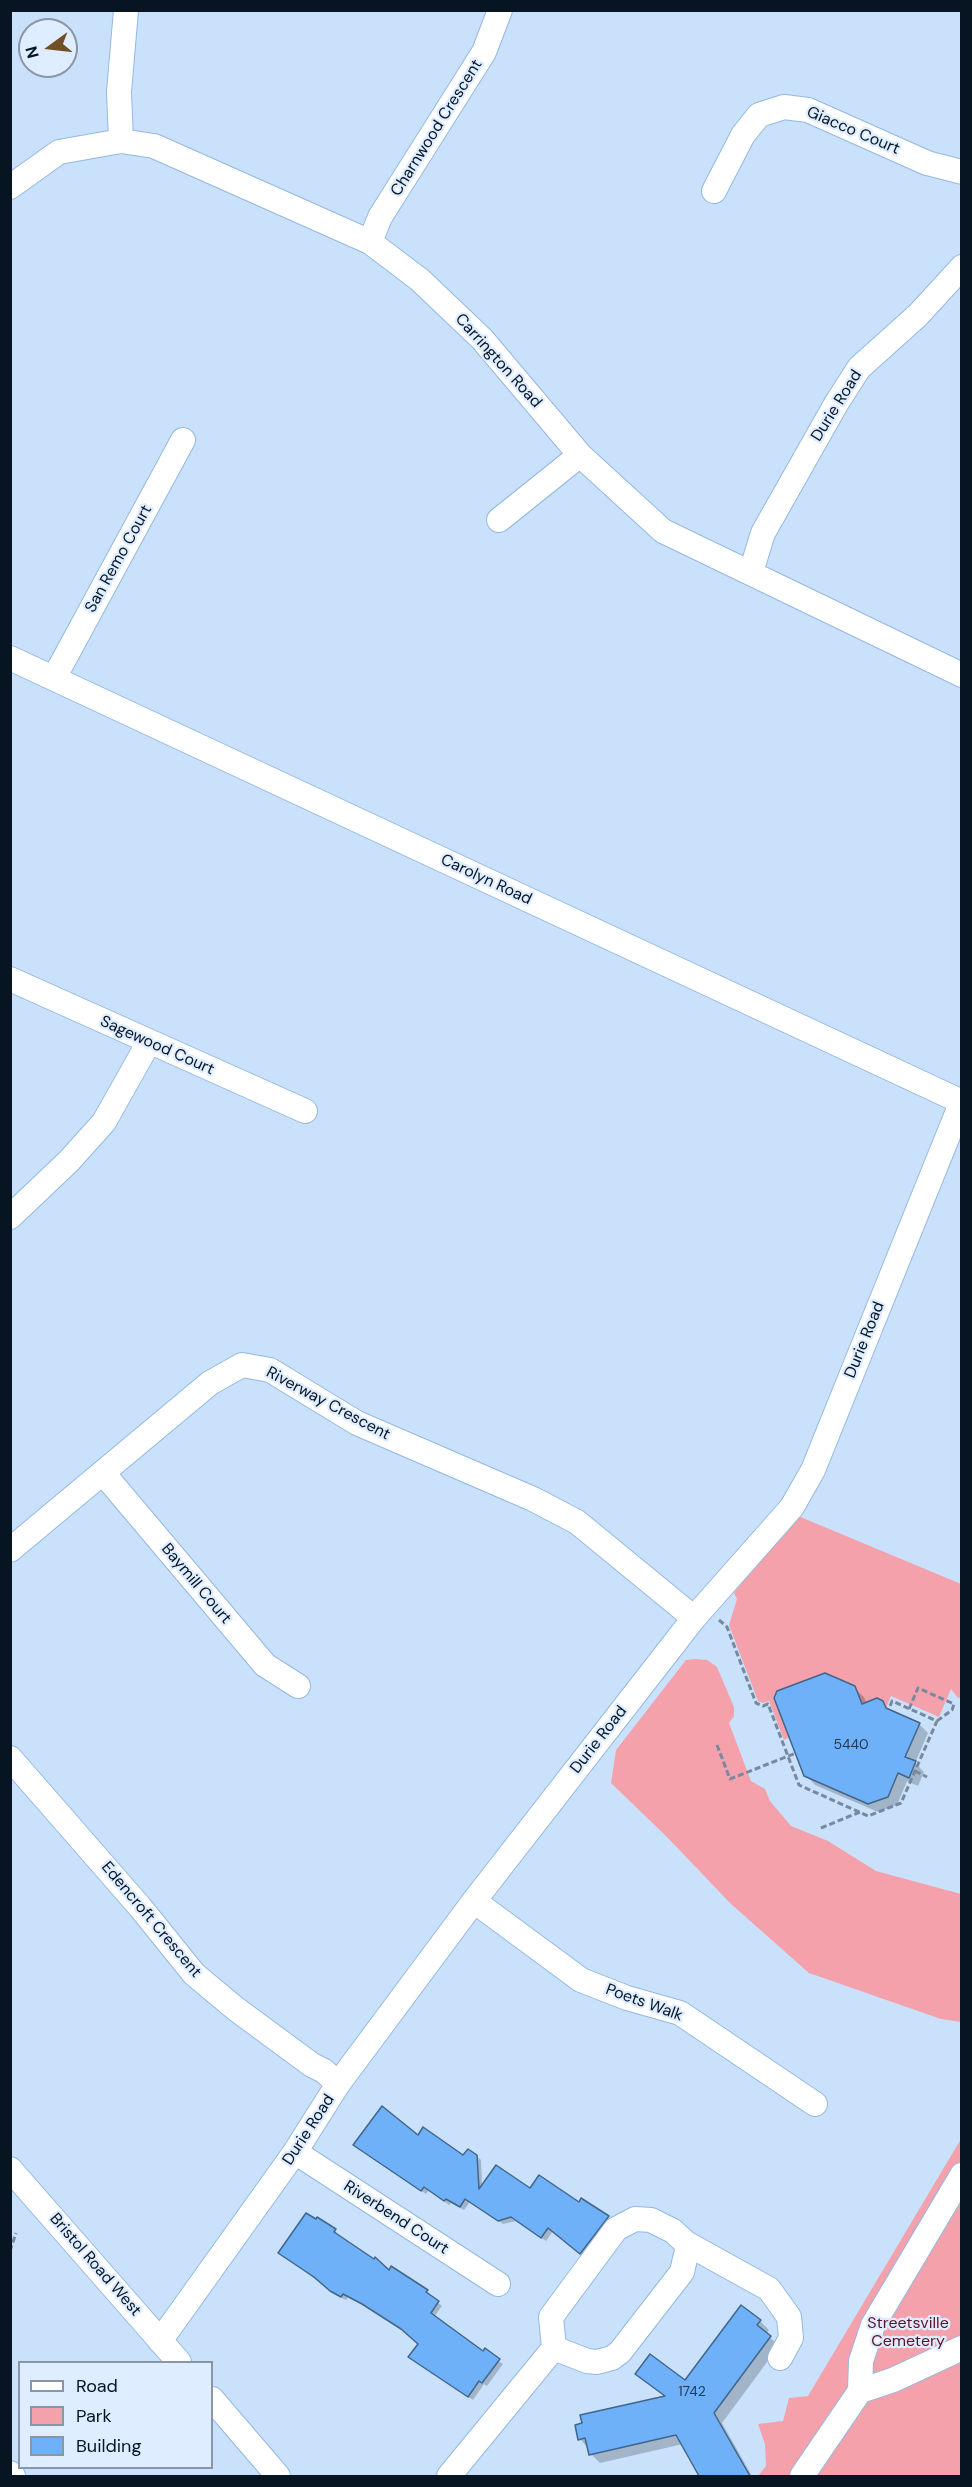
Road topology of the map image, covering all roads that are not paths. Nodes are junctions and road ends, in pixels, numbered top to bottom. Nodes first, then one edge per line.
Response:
1 (126, 10) edge
2 (500, 10) edge
3 (121, 141) junction
4 (962, 172) edge
5 (10, 187) edge
6 (714, 191) dead end
7 (370, 242) junction
8 (962, 267) edge
9 (183, 440) dead end
10 (580, 455) junction
11 (499, 520) dead end
12 (751, 572) junction
13 (10, 658) edge
14 (962, 675) edge
15 (54, 678) junction
16 (10, 979) edge
17 (149, 1042) junction
18 (961, 1101) edge
19 (305, 1111) dead end
20 (10, 1217) edge
21 (103, 1473) junction
22 (10, 1550) edge
23 (699, 1612) junction
24 (298, 1686) dead end
25 (10, 1758) edge
26 (474, 1901) junction
27 (338, 2084) junction
28 (814, 2104) dead end
29 (295, 2152) junction
30 (10, 2169) edge
31 (962, 2175) edge
32 (686, 2243) junction
33 (498, 2284) dead end
34 (160, 2341) junction
35 (554, 2348) junction
36 (962, 2348) edge
37 (780, 2358) dead end
38 (178, 2361) edge
39 (860, 2391) junction
40 (213, 2400) edge
41 (278, 2476) edge
42 (449, 2476) edge
43 (802, 2476) edge

1 - 3 street
2 - 7 street, Charnwood Crescent
3 - 5 street, Carrington Road
3 - 7 street, Carrington Road
4 - 6 street, Giacco Court
7 - 10 street, Carrington Road
8 - 12 street, Durie Road
9 - 15 street, San Remo Court
10 - 11 street
10 - 12 street, Carrington Road
12 - 14 street, Carrington Road
13 - 15 street, Carolyn Road
15 - 18 street, Carolyn Road
16 - 17 street, Sagewood Court
17 - 19 street, Sagewood Court
17 - 20 street
18 - 23 street, Durie Road
21 - 22 street, Riverway Crescent
21 - 23 street, Riverway Crescent
21 - 24 street, Baymill Court
23 - 26 street, Durie Road
25 - 27 street, Edencroft Crescent
26 - 27 street, Durie Road
26 - 28 street, Poets Walk
27 - 29 street, Durie Road
29 - 33 street, Riverbend Court
29 - 34 street, Durie Road
30 - 34 street, Bristol Road West
31 - 39 street
32 - 35 street
32 - 35 street
32 - 37 street
34 - 38 street, Bristol Road West
35 - 42 street
36 - 39 street
39 - 43 street
40 - 41 street

